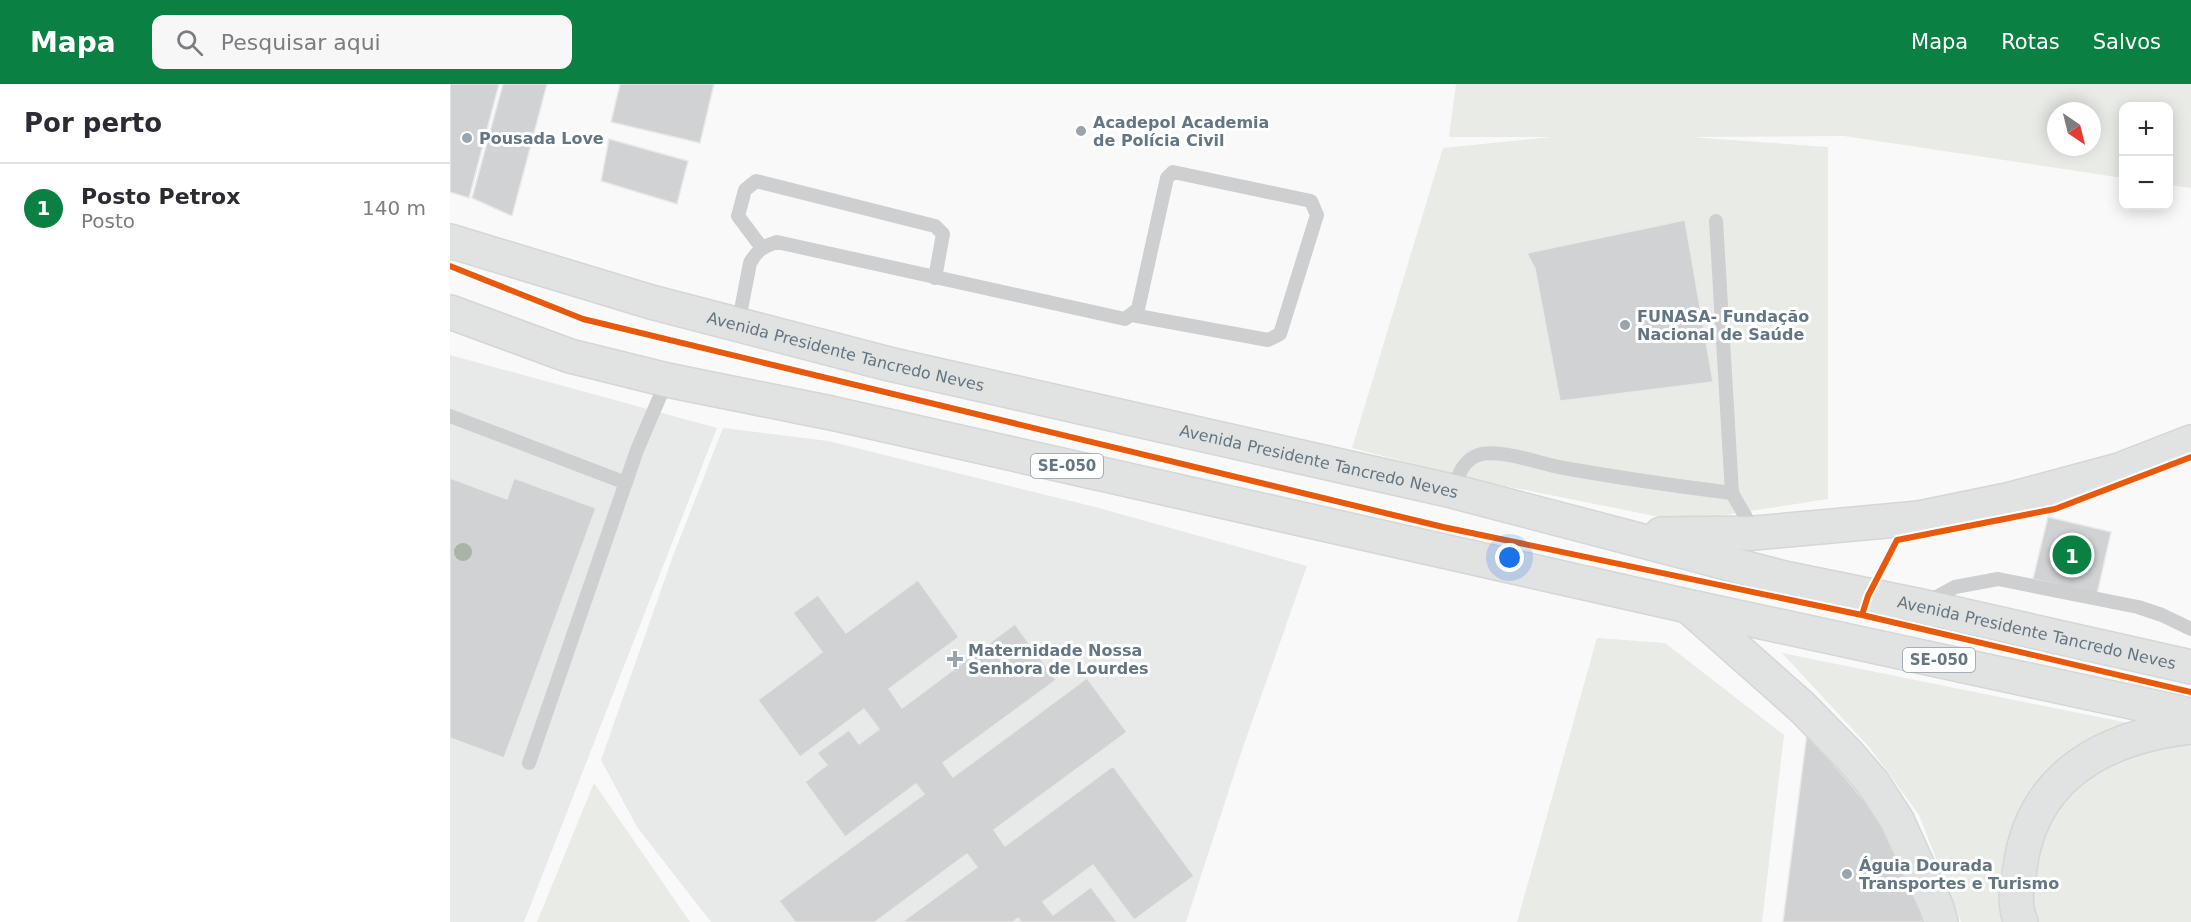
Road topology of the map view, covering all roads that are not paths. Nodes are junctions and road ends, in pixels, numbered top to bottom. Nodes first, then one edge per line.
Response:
1 (1716, 221) dead end
2 (450, 241) edge
3 (762, 248) junction
4 (935, 278) junction
5 (450, 312) edge
6 (1132, 315) junction
7 (738, 325) junction
8 (667, 380) junction
9 (450, 416) edge
10 (2191, 442) edge
11 (626, 483) junction
12 (1452, 491) junction
13 (1732, 494) junction
14 (1755, 533) junction
15 (1614, 534) junction
16 (1687, 606) junction
17 (1921, 606) junction
18 (2191, 629) edge
19 (2191, 667) edge
20 (2191, 715) edge
21 (2191, 727) edge
22 (529, 763) dead end
23 (1941, 922) edge
24 (2021, 922) edge

1 - 13 lane
2 - 7 main road, Avenida Presidente Tancredo Neves
3 - 4 lane
3 - 4 lane
3 - 7 lane
4 - 6 lane
5 - 8 main road, SE-050
6 - 6 lane
7 - 12 main road, Avenida Presidente Tancredo Neves
8 - 11 lane
8 - 16 main road, SE-050
9 - 11 lane
10 - 14 main road
11 - 22 lane
12 - 13 lane
12 - 15 main road, Avenida Presidente Tancredo Neves
13 - 14 lane
14 - 15 main road
15 - 17 main road, Avenida Presidente Tancredo Neves
16 - 20 main road, SE-050
16 - 23 main road
17 - 18 lane
17 - 19 main road, Avenida Presidente Tancredo Neves
21 - 24 main road

